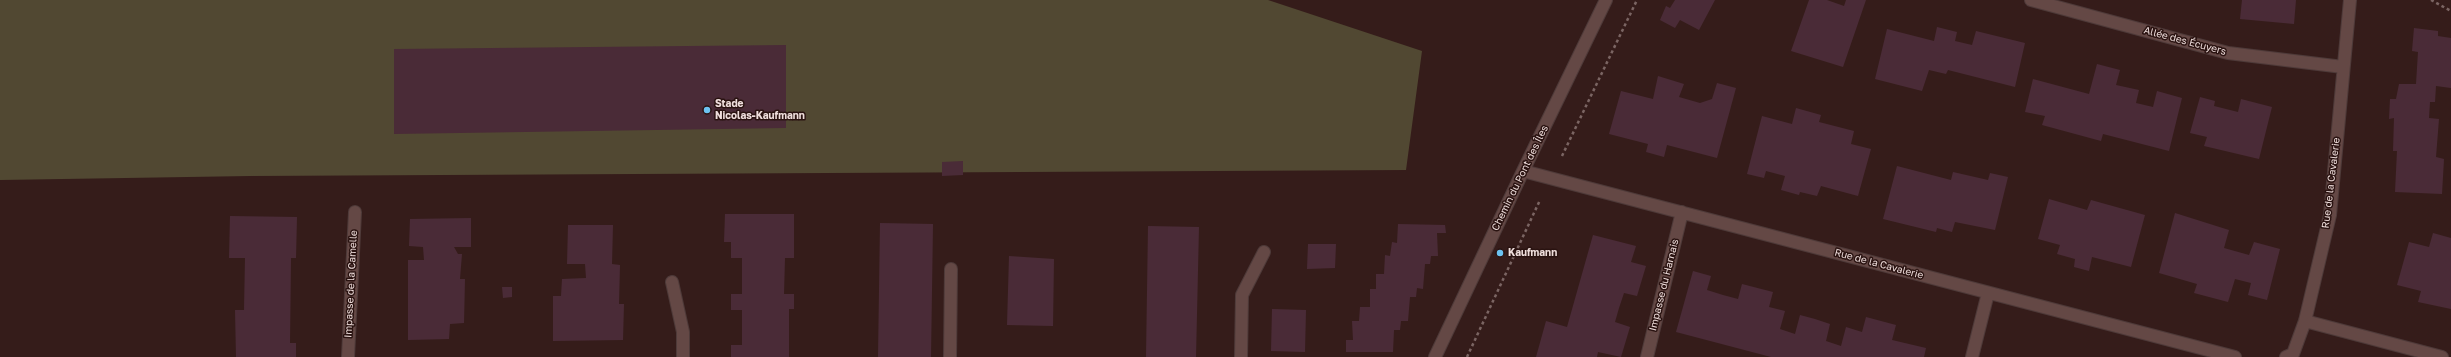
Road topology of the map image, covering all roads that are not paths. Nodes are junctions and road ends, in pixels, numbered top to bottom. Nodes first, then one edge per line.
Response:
1 (1606, 0) edge
2 (2031, 0) edge
3 (2350, 0) edge
4 (2343, 67) junction
5 (1523, 171) junction
6 (355, 212) dead end
7 (1682, 212) junction
8 (1264, 252) dead end
9 (951, 268) dead end
10 (672, 282) dead end
11 (1988, 293) junction
12 (2305, 321) junction
13 (348, 357) edge
14 (683, 357) edge
15 (950, 357) edge
16 (1241, 357) edge
17 (1435, 357) edge
18 (1646, 357) edge
19 (1972, 357) edge
20 (2235, 357) edge
21 (2286, 357) edge
22 (2442, 357) edge

1 - 5 street, Chemin du Pont des Îles
2 - 4 street, Allée des Écuyers
3 - 4 street, Rue de la Cavalerie
4 - 12 street, Rue de la Cavalerie
5 - 7 street, Rue de la Cavalerie
5 - 17 street, Chemin du Pont des Îles
6 - 13 street, Impasse de la Camelle
7 - 11 street, Rue de la Cavalerie
7 - 18 street, Impasse du Harnais
8 - 16 street
9 - 15 street
10 - 14 street
11 - 19 street
11 - 20 street, Rue de la Cavalerie
12 - 21 street, Rue de la Cavalerie
12 - 22 street

